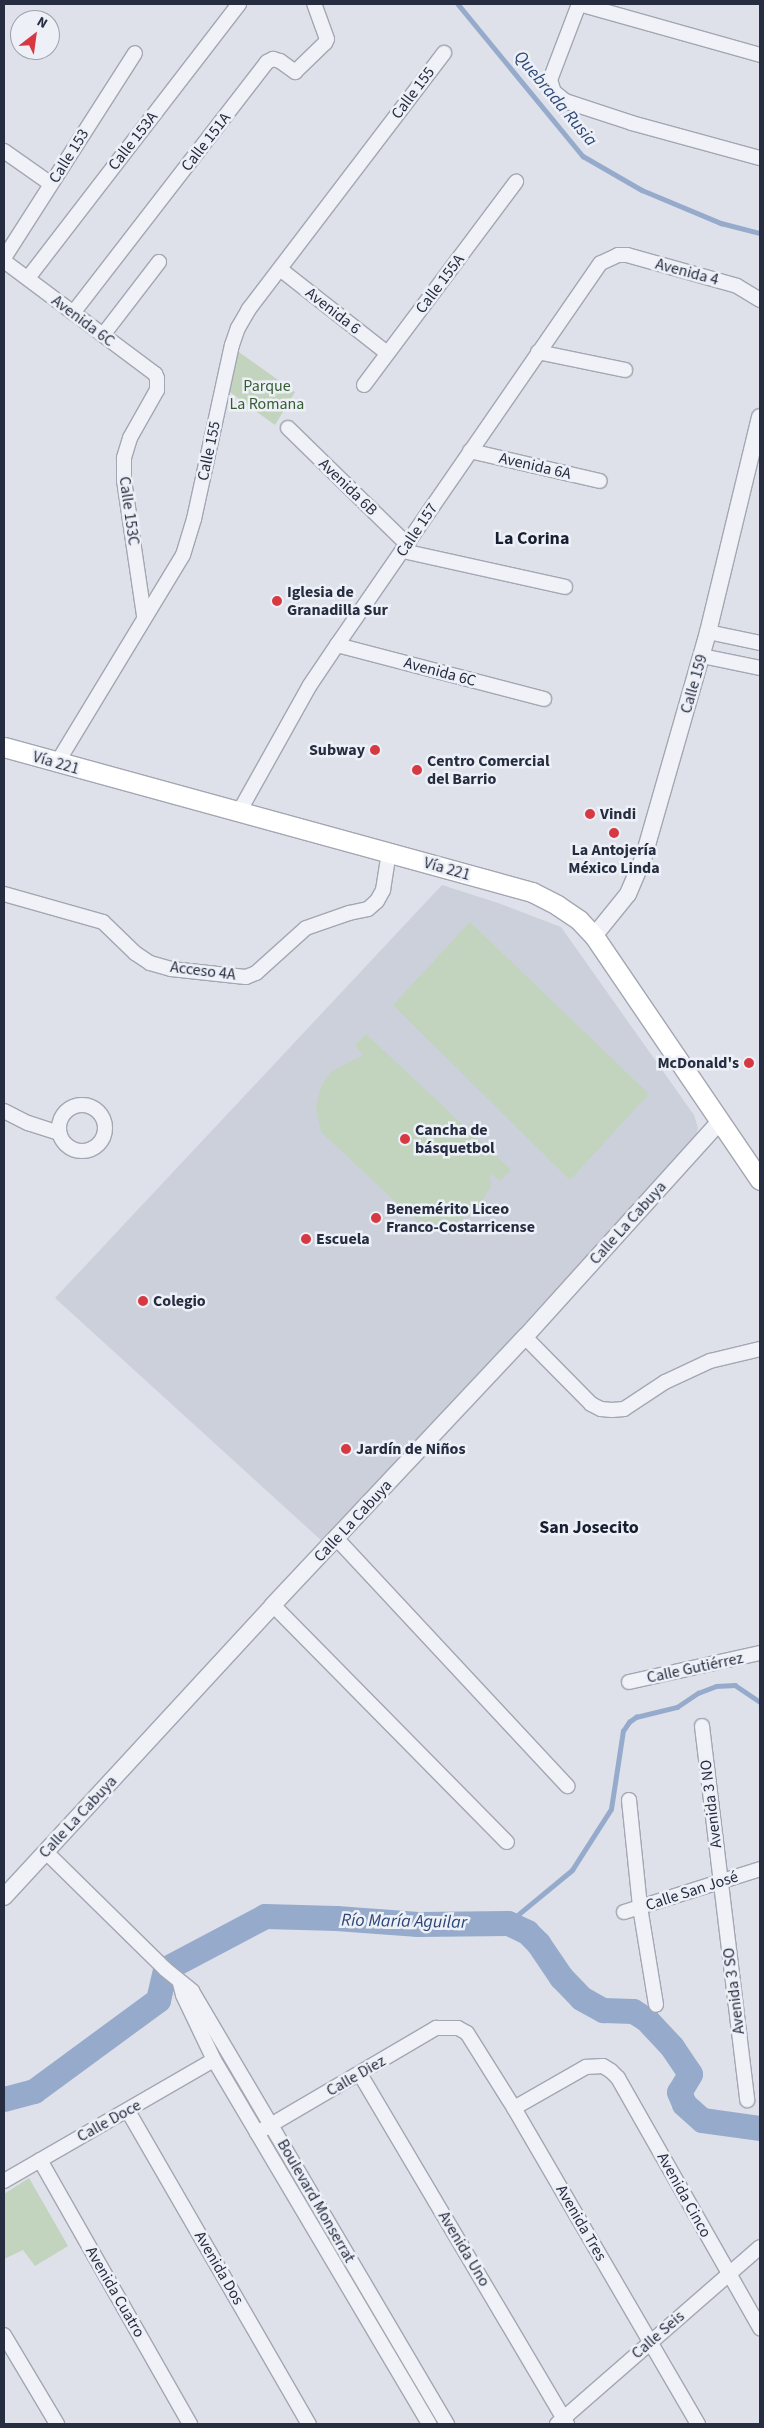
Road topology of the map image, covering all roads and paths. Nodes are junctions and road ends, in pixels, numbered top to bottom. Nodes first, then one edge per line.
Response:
1 (239, 4) edge
2 (314, 4) edge
3 (579, 4) edge
4 (135, 53) dead end
5 (444, 53) dead end
6 (760, 55) edge
7 (4, 151) edge
8 (760, 158) edge
9 (516, 182) dead end
10 (52, 184) junction
11 (610, 258) joint
12 (4, 259) edge
13 (159, 262) dead end
14 (280, 269) junction
15 (28, 278) junction
16 (760, 300) edge
17 (72, 313) junction
18 (103, 335) junction
19 (538, 352) junction
20 (387, 354) junction
21 (625, 370) dead end
22 (158, 384) joint
23 (364, 385) dead end
24 (760, 417) edge
25 (288, 428) dead end
26 (470, 451) junction
27 (600, 481) dead end
28 (405, 548) junction
29 (565, 587) dead end
30 (144, 616) junction
31 (708, 632) junction
32 (760, 644) edge
33 (336, 645) junction
34 (702, 656) junction
35 (760, 668) edge
36 (544, 699) dead end
37 (4, 747) edge
38 (57, 763) junction
39 (238, 812) junction
40 (389, 853) junction
41 (4, 894) edge
42 (594, 936) junction
43 (4, 1111) edge
44 (721, 1120) junction
45 (59, 1133) dead end
46 (760, 1180) edge
47 (525, 1337) junction
48 (760, 1349) edge
49 (337, 1539) junction
50 (273, 1605) junction
51 (760, 1654) edge
52 (629, 1682) dead end
53 (702, 1726) dead end
54 (567, 1786) dead end
55 (629, 1800) dead end
56 (507, 1842) dead end
57 (46, 1852) junction
58 (760, 1869) edge
59 (720, 1882) junction
60 (4, 1897) edge
61 (640, 1907) junction
62 (624, 1912) dead end
63 (180, 1982) junction
64 (656, 2005) dead end
65 (458, 2028) joint
66 (214, 2060) junction
67 (360, 2074) junction
68 (747, 2100) dead end
69 (514, 2108) junction
70 (128, 2111) junction
71 (272, 2125) junction
72 (258, 2133) junction
73 (40, 2160) junction
74 (4, 2181) edge
75 (760, 2247) edge
76 (728, 2274) junction
77 (760, 2328) edge
78 (4, 2335) edge
79 (650, 2341) junction
80 (562, 2422) edge
81 (56, 2424) edge
82 (190, 2424) edge
83 (310, 2424) edge
84 (429, 2424) edge
85 (447, 2424) edge
86 (698, 2424) edge

1 - 15 street, Calle 153A
2 - 17 street, Calle 151A
3 - 6 street
3 - 8 street
4 - 10 street, Calle 153
5 - 14 street, Calle 155
7 - 10 street
9 - 20 street, Calle 155A
10 - 12 street, Calle 153
11 - 16 street, Avenida 4
11 - 19 street, Calle 157
12 - 15 street, Avenida 6C
13 - 18 street
14 - 20 street, Avenida 6
14 - 30 street, Calle 155
15 - 17 street, Avenida 6C
17 - 18 street, Avenida 6C
18 - 22 street, Avenida 6C
19 - 21 street
19 - 26 street, Calle 157
20 - 23 street, Calle 155A
22 - 30 street, Calle 153C
24 - 31 street, Calle 159
25 - 28 street, Avenida 6B
26 - 27 street, Avenida 6A
26 - 28 street, Calle 157
28 - 29 street
28 - 33 street, Calle 157
30 - 38 street, Calle 155
31 - 32 street
31 - 34 street, Calle 159
33 - 36 street, Avenida 6C
33 - 39 street, Calle 157
34 - 35 street
34 - 42 street, Calle 159
37 - 38 main road, Vía 221
38 - 39 main road, Vía 221
39 - 40 main road, Vía 221
40 - 41 street, Acceso 4A
40 - 42 main road, Vía 221
42 - 44 main road, Vía 221
43 - 45 street
44 - 46 main road, Vía 221
44 - 47 street, Calle La Cabuya
47 - 48 street
47 - 49 street, Calle La Cabuya
49 - 50 street, Calle La Cabuya
49 - 54 street
50 - 56 street
50 - 57 street, Calle La Cabuya
51 - 52 street, Calle Gutiérrez
53 - 59 street, Avenida 3 NO
55 - 61 street
57 - 60 street, Calle La Cabuya
57 - 63 street, Boulevard Monserrat
58 - 59 street, Calle San José
59 - 61 street, Calle San José
59 - 68 street, Avenida 3 SO
61 - 62 street, Calle San José
61 - 64 street
63 - 66 street, Boulevard Monserrat
63 - 71 street, Boulevard Monserrat
65 - 67 street, Calle Diez
65 - 69 street, Avenida Tres
66 - 70 street, Calle Doce
66 - 72 street, Boulevard Monserrat
67 - 71 street, Calle Diez
67 - 80 street, Avenida Uno
69 - 76 street, Avenida Cinco
69 - 79 street, Avenida Tres
70 - 73 street, Calle Doce
70 - 83 street, Avenida Dos
71 - 72 street, Calle Diez
71 - 85 street, Boulevard Monserrat
72 - 84 street, Boulevard Monserrat
73 - 74 street, Calle Doce
73 - 82 street, Avenida Cuatro
75 - 76 street, Calle Seis
76 - 77 street, Avenida Cinco
76 - 79 street, Calle Seis
78 - 81 street
79 - 80 street, Calle Seis
79 - 86 street, Avenida Tres

